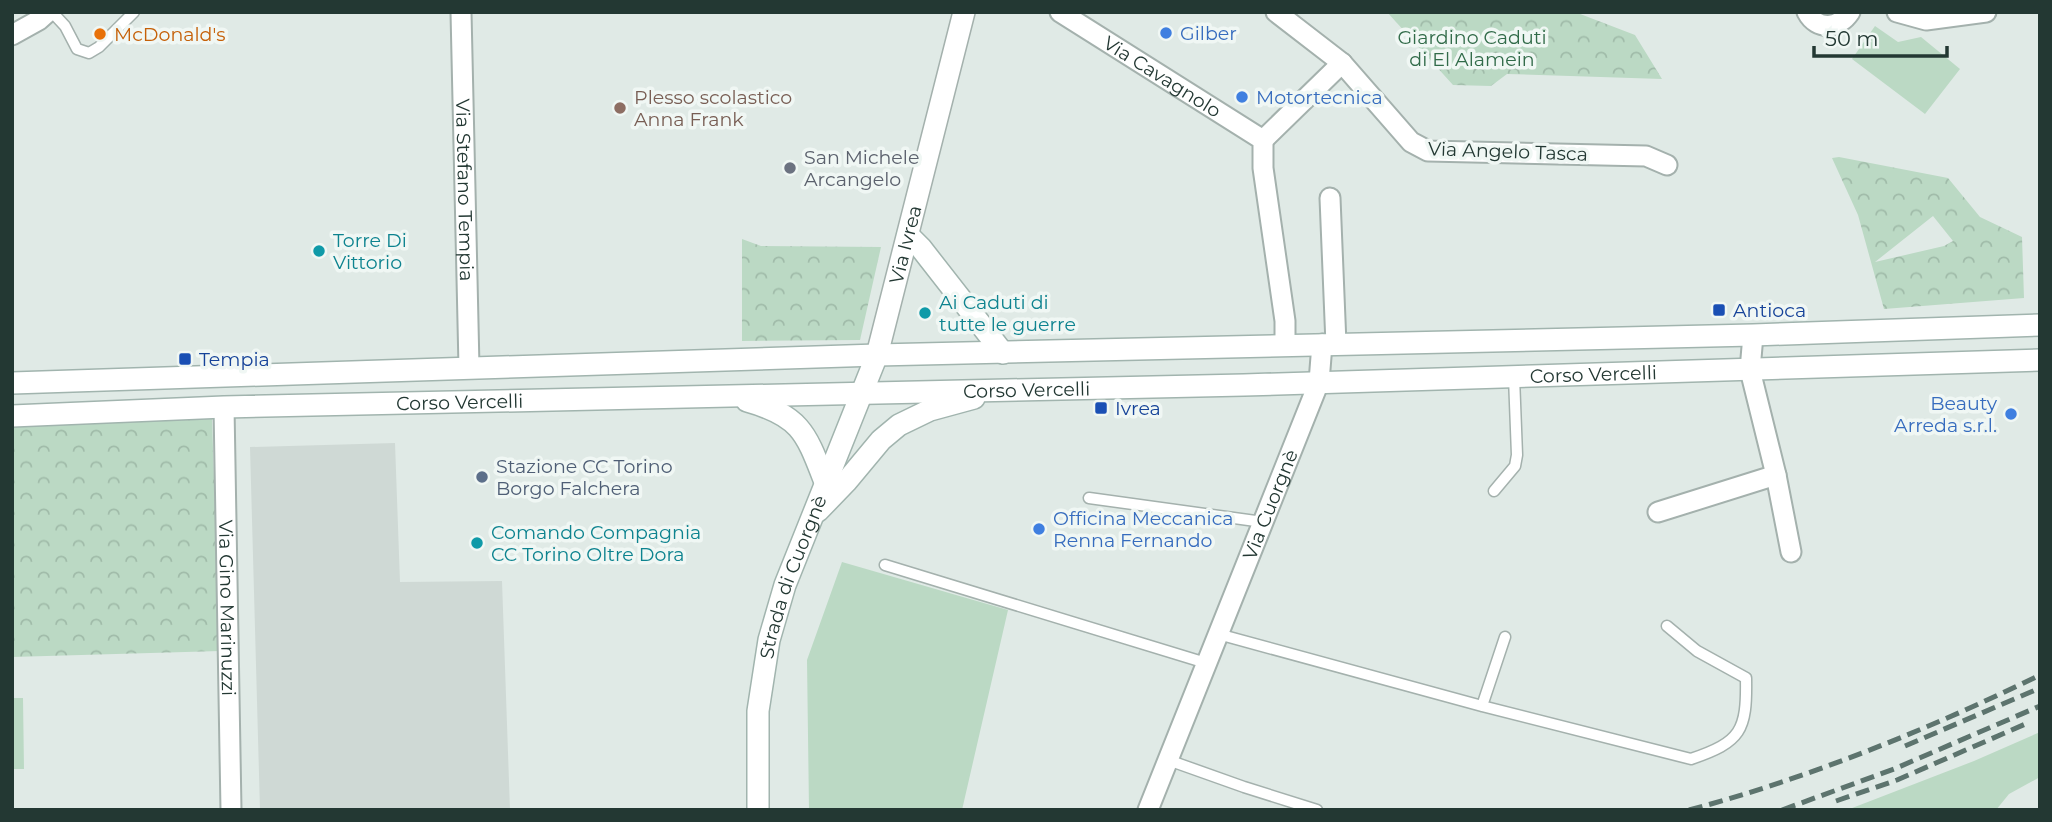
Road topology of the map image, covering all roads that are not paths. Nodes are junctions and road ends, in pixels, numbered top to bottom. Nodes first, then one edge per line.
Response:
1 (50, 12) edge
2 (134, 12) edge
3 (461, 12) edge
4 (964, 12) edge
5 (1060, 12) edge
6 (1276, 12) edge
7 (1807, 12) edge
8 (1850, 12) edge
9 (1897, 12) edge
10 (1986, 12) edge
11 (12, 35) edge
12 (1342, 63) junction
13 (1263, 140) junction
14 (1667, 165) dead end
15 (1330, 198) dead end
16 (908, 235) junction
17 (2040, 325) edge
18 (1753, 335) junction
19 (1329, 344) junction
20 (1284, 345) junction
21 (1003, 353) junction
22 (877, 355) junction
23 (2040, 360) edge
24 (469, 367) junction
25 (1750, 370) junction
26 (1514, 376) junction
27 (1319, 382) junction
28 (12, 383) edge
29 (1005, 388) junction
30 (862, 394) junction
31 (728, 396) junction
32 (224, 407) junction
33 (12, 416) edge
34 (1776, 475) junction
35 (825, 482) junction
36 (1494, 491) dead end
37 (1089, 498) dead end
38 (1658, 512) dead end
39 (812, 518) junction
40 (1263, 522) junction
41 (1791, 552) dead end
42 (885, 565) dead end
43 (1667, 626) dead end
44 (1217, 634) junction
45 (1505, 637) dead end
46 (1206, 663) junction
47 (1482, 706) junction
48 (1168, 760) junction
49 (231, 810) edge
50 (758, 810) edge
51 (1148, 810) edge
52 (1317, 810) edge

1 - 2 lane
1 - 11 street
3 - 24 street, Via Stefano Tempia
4 - 16 main road, Via Ivrea
5 - 13 street, Via Cavagnolo
6 - 12 street, Via Angelo Tasca
7 - 8 street
9 - 10 street
12 - 13 street
12 - 14 street, Via Angelo Tasca
13 - 20 street
15 - 19 street, Via Cuorgnè
16 - 21 main road
16 - 22 main road, Via Ivrea
17 - 18 main road, Corso Vercelli
18 - 19 main road, Corso Vercelli
18 - 25 street
19 - 20 main road, Corso Vercelli
19 - 27 street, Via Cuorgnè
20 - 21 main road, Corso Vercelli
21 - 22 main road, Corso Vercelli
22 - 24 main road, Corso Vercelli
22 - 30 main road, Strada di Cuorgnè
23 - 25 main road, Corso Vercelli
24 - 28 main road, Corso Vercelli
25 - 26 main road, Corso Vercelli
25 - 34 street
26 - 27 main road, Corso Vercelli
26 - 36 lane
27 - 29 main road, Corso Vercelli
27 - 40 street, Via Cuorgnè
29 - 30 main road, Corso Vercelli
29 - 39 main road
30 - 31 main road, Corso Vercelli
30 - 35 main road, Strada di Cuorgnè
31 - 32 main road, Corso Vercelli
31 - 35 main road
32 - 33 main road, Corso Vercelli
32 - 49 street, Via Gino Marinuzzi
34 - 38 street
34 - 41 street
35 - 39 main road, Strada di Cuorgnè
37 - 40 lane
39 - 50 main road, Strada di Cuorgnè
40 - 44 street, Via Cuorgnè
42 - 46 lane
43 - 47 lane
44 - 46 street, Via Cuorgnè
44 - 47 lane
45 - 47 lane
46 - 48 street, Via Cuorgnè
48 - 51 street, Via Cuorgnè
48 - 52 lane

